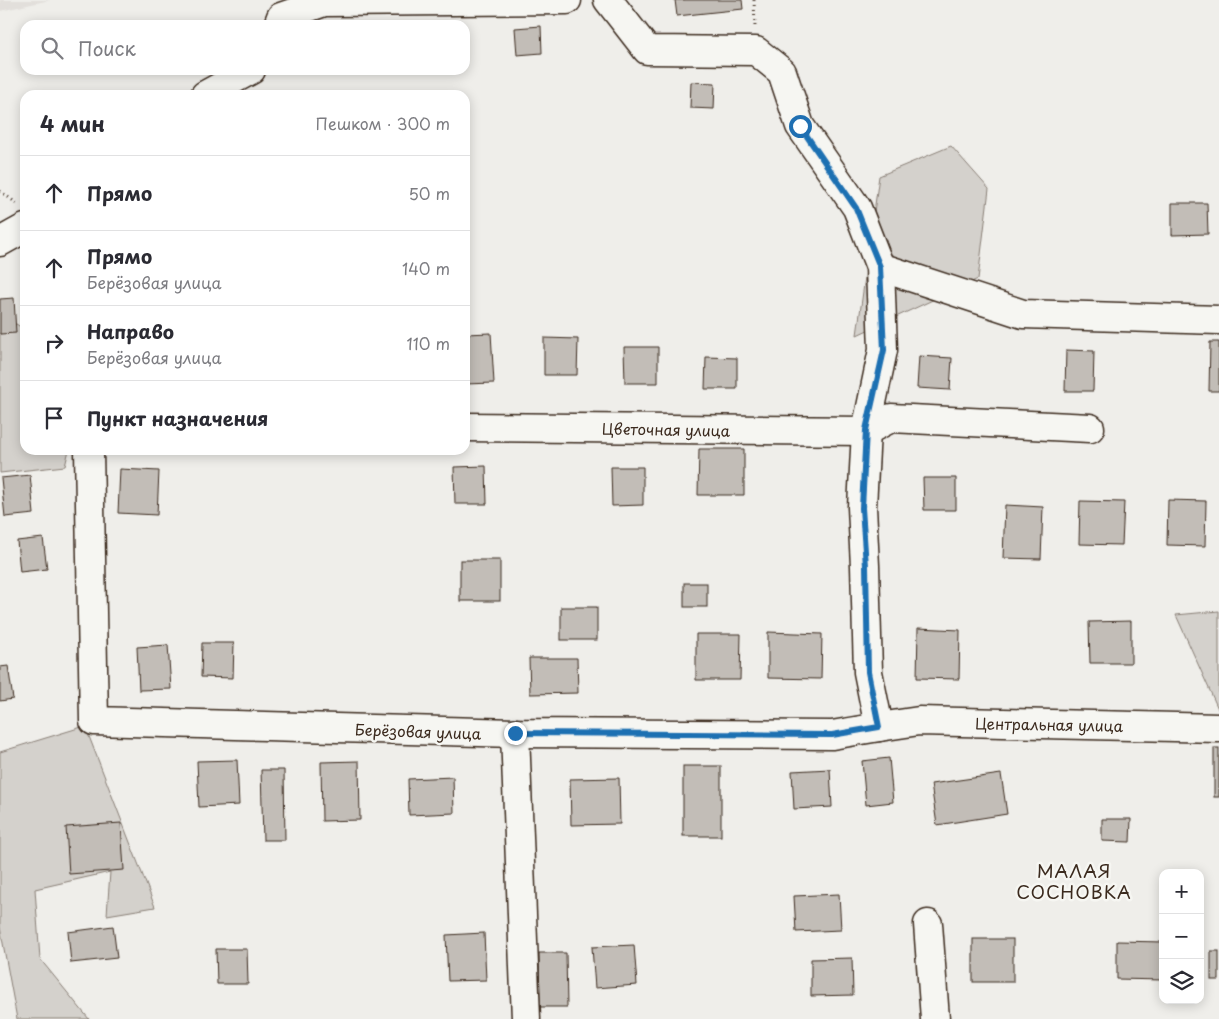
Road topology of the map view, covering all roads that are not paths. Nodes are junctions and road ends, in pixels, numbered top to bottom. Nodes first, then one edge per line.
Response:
1 (567, 0) edge
2 (608, 0) edge
3 (280, 20) edge
4 (242, 75) edge
5 (214, 90) edge
6 (20, 231) edge
7 (0, 242) edge
8 (880, 267) junction
9 (1219, 320) edge
10 (470, 427) edge
11 (1090, 428) dead end
12 (866, 430) junction
13 (88, 455) edge
14 (879, 727) junction
15 (1219, 728) edge
16 (515, 733) junction
17 (928, 924) dead end
18 (526, 1019) edge
19 (935, 1019) edge

1 - 3 street
2 - 8 street
4 - 5 street
6 - 7 street
8 - 9 street
8 - 12 street
10 - 12 street, Цветочная улица
11 - 12 street
12 - 14 street
13 - 16 street, Берёзовая улица
14 - 15 street, Центральная улица
14 - 16 street, Берёзовая улица
16 - 18 street
17 - 19 street

